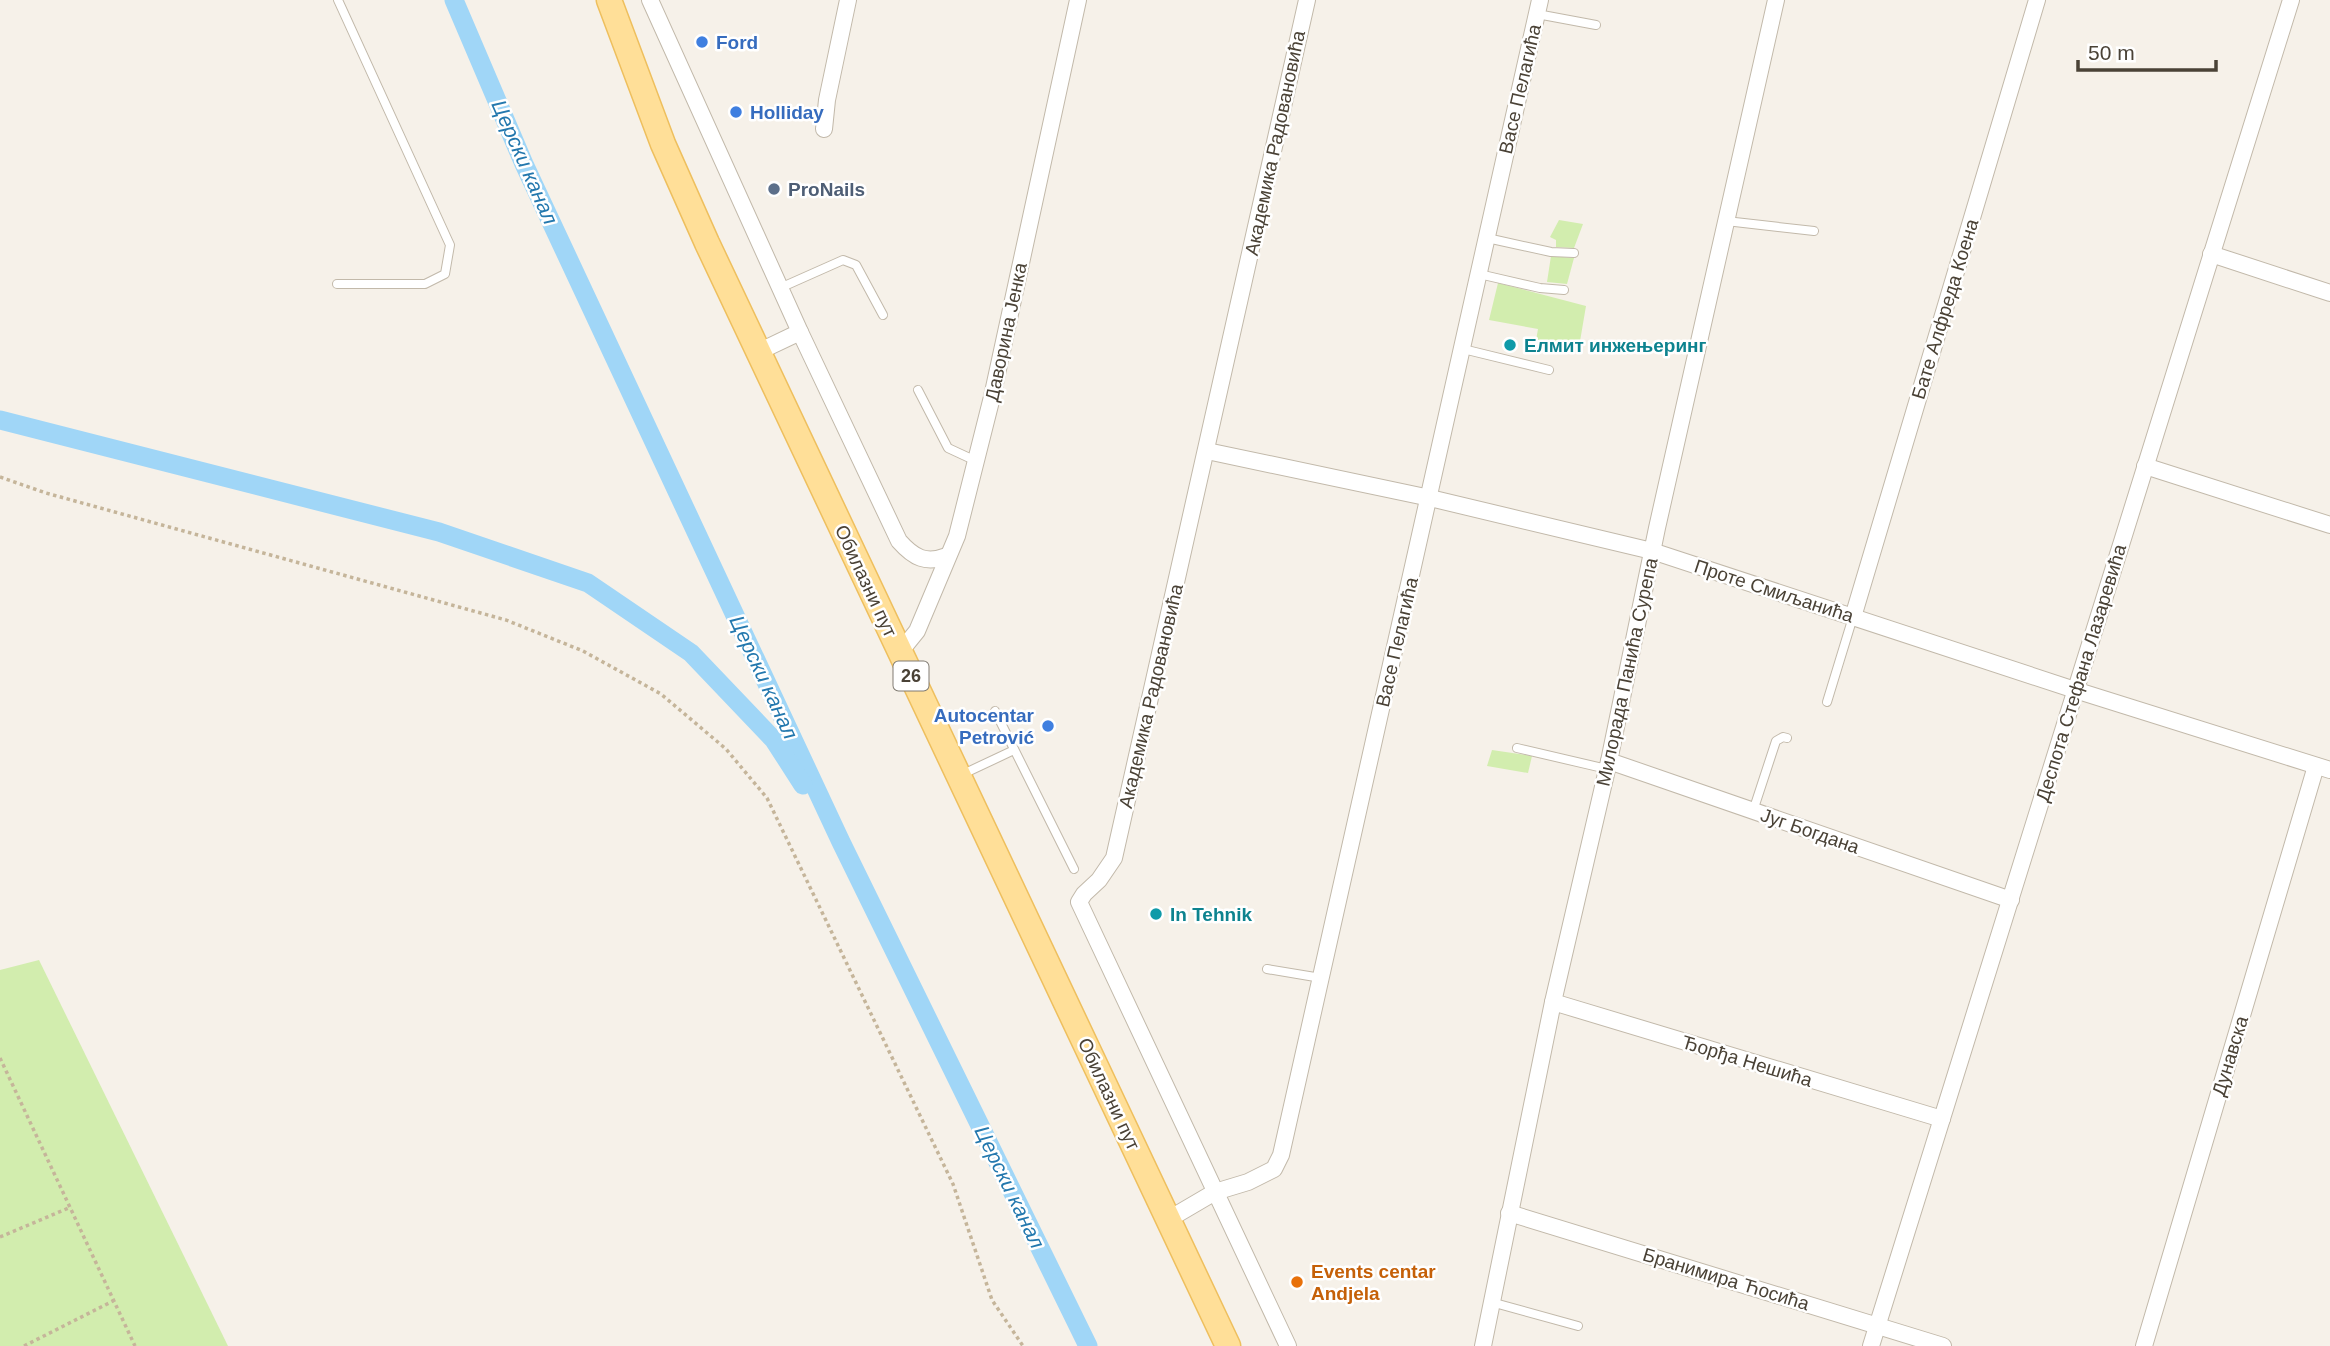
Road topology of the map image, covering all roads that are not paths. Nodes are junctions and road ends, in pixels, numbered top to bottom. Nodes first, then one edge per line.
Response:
1 (338, 0) edge
2 (609, 0) edge
3 (650, 0) edge
4 (848, 0) edge
5 (1078, 0) edge
6 (1307, 0) edge
7 (1776, 0) edge
8 (2037, 0) edge
9 (2291, 0) edge
10 (1539, 7) edge
11 (1596, 25) dead end
12 (824, 129) dead end
13 (1726, 221) junction
14 (1814, 231) dead end
15 (1487, 238) junction
16 (1574, 253) dead end
17 (2211, 254) junction
18 (1479, 274) junction
19 (337, 284) dead end
20 (780, 288) junction
21 (1564, 290) dead end
22 (2330, 293) edge
23 (883, 314) dead end
24 (800, 332) junction
25 (1463, 349) junction
26 (758, 352) junction
27 (1549, 370) dead end
28 (918, 390) dead end
29 (1207, 451) junction
30 (976, 461) junction
31 (2145, 466) junction
32 (1430, 498) junction
33 (2330, 525) edge
34 (1652, 551) junction
35 (940, 564) junction
36 (1853, 617) junction
37 (900, 652) junction
38 (2075, 690) junction
39 (1827, 702) dead end
40 (995, 711) dead end
41 (1787, 737) dead end
42 (1517, 748) dead end
43 (1014, 750) junction
44 (1608, 765) junction
45 (2323, 768) edge
46 (958, 776) junction
47 (1753, 811) junction
48 (1074, 869) dead end
49 (2011, 900) junction
50 (1267, 969) dead end
51 (1321, 978) junction
52 (1553, 1002) junction
53 (1942, 1119) junction
54 (1215, 1192) junction
55 (1509, 1213) junction
56 (1169, 1219) junction
57 (1492, 1301) junction
58 (1877, 1325) junction
59 (1577, 1326) dead end
60 (1228, 1346) edge
61 (1288, 1346) edge
62 (1483, 1346) edge
63 (1871, 1346) edge
64 (1943, 1346) edge
65 (2144, 1346) edge

1 - 19 lane
2 - 26 main road, Обилазни пут / 26
3 - 20 street
4 - 12 street
5 - 30 street, Даворина Јенка
6 - 29 street, Академика Радовановића
7 - 13 street, Милорада Панића Сурепа
8 - 36 street, Бате Алфреда Коена
9 - 17 street, Деспота Стефана Лазаревића
10 - 11 lane
10 - 15 street, Васе Пелагића
13 - 14 lane
13 - 34 street, Милорада Панића Сурепа
15 - 16 lane
15 - 18 street, Васе Пелагића
17 - 22 street
17 - 31 street, Деспота Стефана Лазаревића
18 - 21 lane
18 - 25 street, Васе Пелагића
20 - 23 lane
20 - 24 street
24 - 26 street
24 - 35 street
25 - 27 lane
25 - 32 street, Васе Пелагића
26 - 37 main road, Обилазни пут / 26
28 - 30 lane
29 - 32 street, Проте Смиљанића
29 - 54 street, Академика Радовановића
30 - 35 street, Даворина Јенка
31 - 33 street
31 - 38 street, Деспота Стефана Лазаревића
32 - 34 street, Проте Смиљанића
32 - 51 street, Васе Пелагића
34 - 36 street, Проте Смиљанића
34 - 44 street, Милорада Панића Сурепа
35 - 37 street, Даворина Јенка
36 - 38 street, Проте Смиљанића
36 - 39 lane
37 - 46 main road, Обилазни пут / 26
38 - 45 street, Проте Смиљанића
38 - 49 street, Деспота Стефана Лазаревића
40 - 43 lane
41 - 47 lane
42 - 44 lane
43 - 46 lane
43 - 48 lane
44 - 47 street, Југ Богдана
44 - 52 street, Милорада Панића Сурепа
45 - 65 street, Дунавска
46 - 56 main road, Обилазни пут / 26
47 - 49 street, Југ Богдана
49 - 53 street, Деспота Стефана Лазаревића
50 - 51 lane
51 - 54 street, Васе Пелагића
52 - 53 street, Ђорђа Нешића
52 - 55 street, Милорада Панића Сурепа
53 - 58 street, Деспота Стефана Лазаревића
54 - 56 street, Васе Пелагића
54 - 61 street, Академика Радовановића
55 - 57 street, Милорада Панића Сурепа
55 - 58 street, Бранимира Ћосића
56 - 60 main road, Обилазни пут / 26
57 - 59 lane
57 - 62 street, Милорада Панића Сурепа
58 - 63 street, Деспота Стефана Лазаревића
58 - 64 street, Бранимира Ћосића

